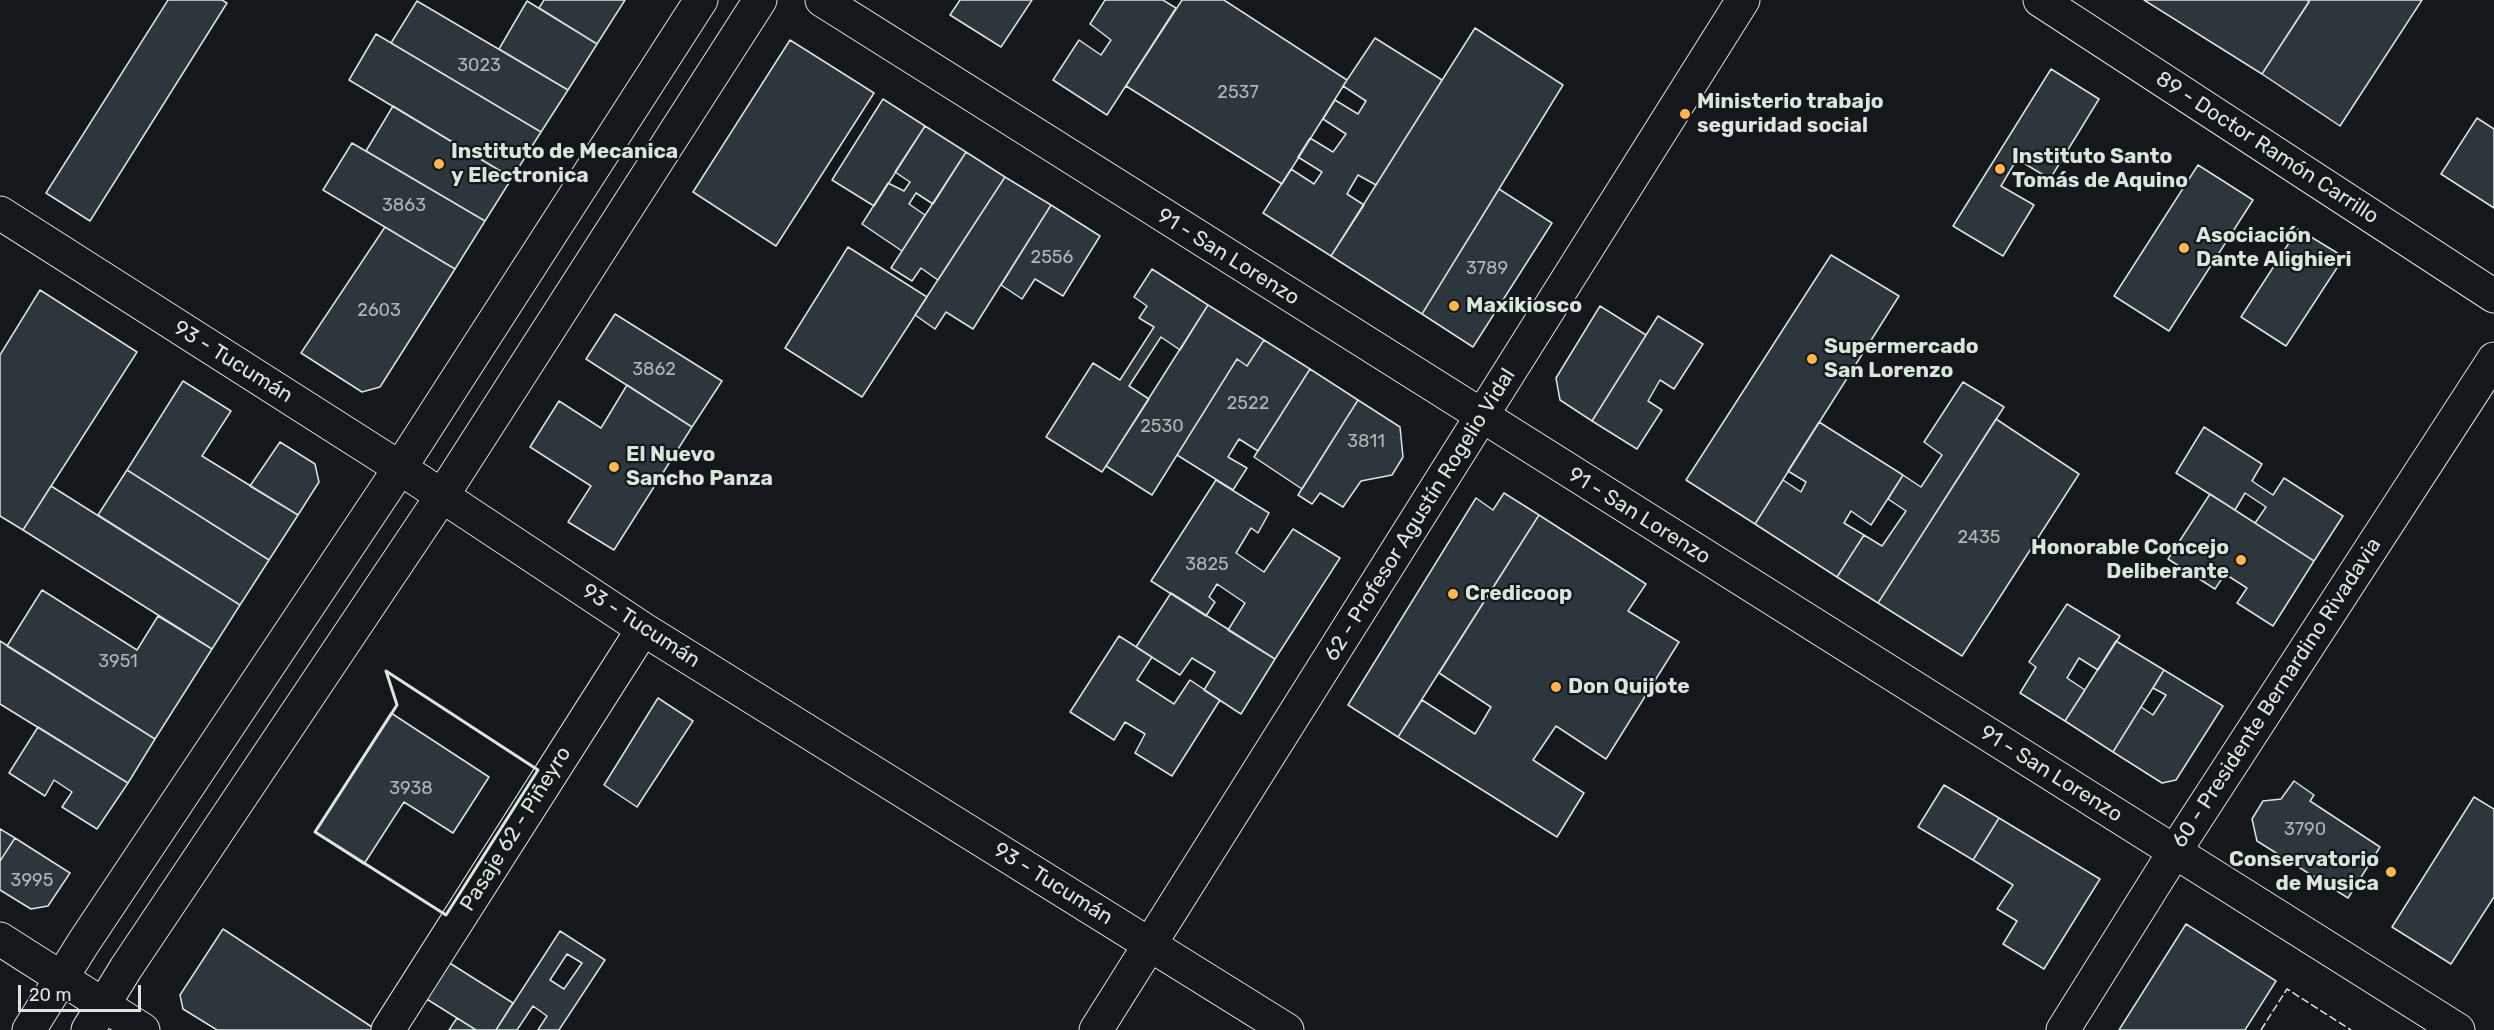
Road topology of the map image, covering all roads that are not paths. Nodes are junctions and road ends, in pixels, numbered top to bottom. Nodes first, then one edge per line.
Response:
1 (701, 0) edge
2 (760, 0) edge
3 (822, 0) edge
4 (1743, 0) edge
5 (2040, 0) edge
6 (0, 213) edge
7 (2494, 296) edge
8 (2494, 359) edge
9 (1482, 417) junction
10 (400, 468) junction
11 (442, 496) junction
12 (643, 628) junction
13 (2175, 851) junction
14 (0, 939) edge
15 (1150, 944) junction
16 (61, 977) junction
17 (96, 1017) edge
18 (29, 1030) edge
19 (143, 1030) edge
20 (388, 1030) edge
21 (1096, 1030) edge
22 (1287, 1030) edge
23 (2063, 1030) edge
24 (2458, 1030) edge

1 - 10 street
2 - 11 street
3 - 9 street, 91 - San Lorenzo
4 - 9 street, 62 - Profesor Agustín Rogelio Vidal
5 - 7 street, 89 - Doctor Ramón Carrillo
6 - 10 street, 93 - Tucumán
8 - 13 street, 60 - Presidente Bernardino Rivadavia
9 - 13 street, 91 - San Lorenzo
9 - 15 street, 62 - Profesor Agustín Rogelio Vidal
10 - 11 street, 93 - Tucumán
10 - 16 street
11 - 12 street, 93 - Tucumán
11 - 17 street
12 - 15 street, 93 - Tucumán
12 - 20 street, Pasaje 62 - Piñeyro
13 - 23 street, 60 - Presidente Bernardino Rivadavia
13 - 24 street, 91 - San Lorenzo
14 - 16 street
15 - 21 street, 62 - Profesor Agustín Rogelio Vidal
15 - 22 street, 93 - Tucumán
16 - 17 street
16 - 18 street
17 - 19 street

